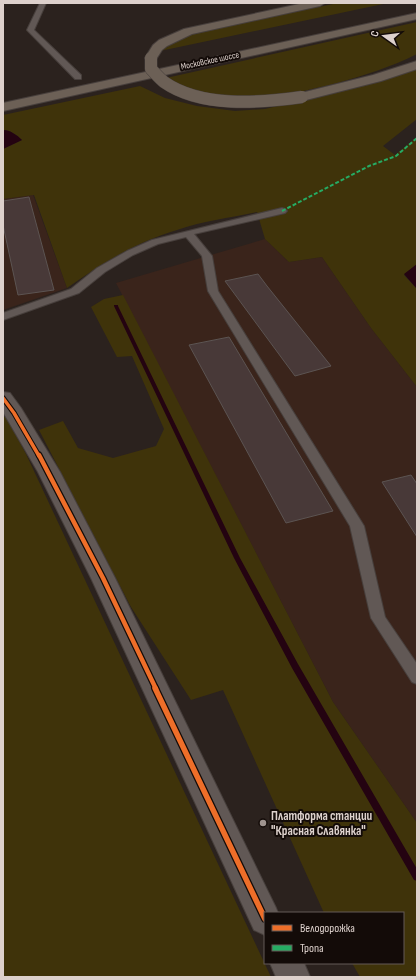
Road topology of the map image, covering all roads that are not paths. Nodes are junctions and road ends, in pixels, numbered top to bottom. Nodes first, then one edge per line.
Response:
1 (43, 3) edge
2 (320, 3) edge
3 (417, 4) edge
4 (371, 14) dead end
5 (417, 16) edge
6 (162, 59) dead end
7 (139, 64) dead end
8 (417, 65) edge
9 (93, 73) dead end
10 (78, 77) junction
11 (63, 80) dead end
12 (3, 107) edge
13 (282, 211) dead end
14 (188, 233) junction
15 (3, 317) edge
16 (3, 398) edge
17 (417, 677) edge
18 (264, 917) edge
19 (286, 964) edge
20 (293, 977) edge

1 - 10 lane
2 - 8 highway, bridge
3 - 4 highway
5 - 12 highway, Московское шоссе
6 - 7 highway
9 - 10 highway
10 - 11 highway
13 - 14 lane
14 - 15 lane
14 - 17 lane
16 - 18 street
19 - 20 street

